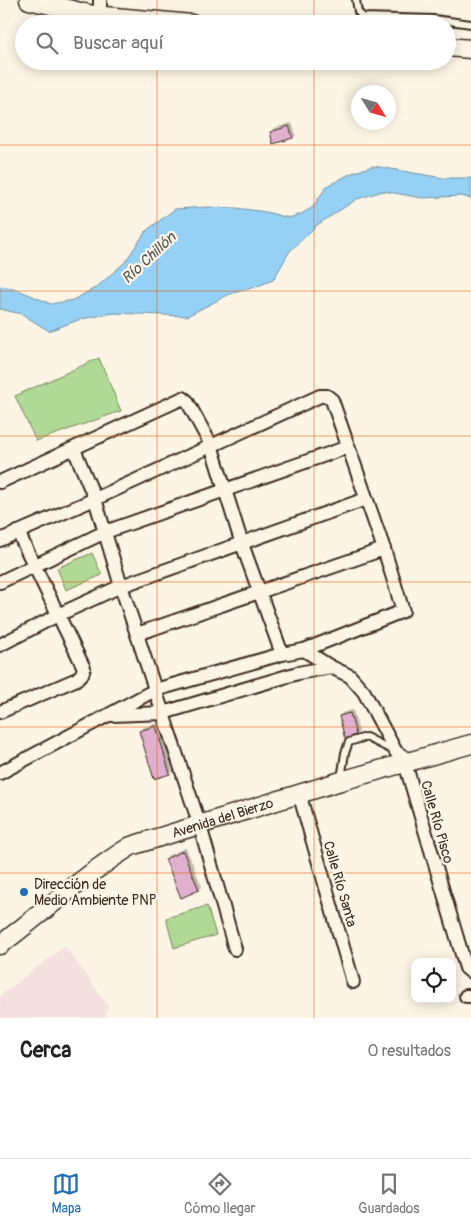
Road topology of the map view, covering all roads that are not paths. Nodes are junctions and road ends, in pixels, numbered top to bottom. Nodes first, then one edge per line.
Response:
1 (30, 0) edge
2 (356, 0) edge
3 (100, 8) edge
4 (140, 15) edge
5 (361, 15) edge
6 (456, 22) edge
7 (471, 24) edge
8 (456, 48) edge
9 (471, 49) edge
10 (211, 445) junction
11 (348, 448) junction
12 (74, 449) junction
13 (0, 482) edge
14 (225, 490) junction
15 (94, 499) junction
16 (366, 499) junction
17 (18, 532) junction
18 (105, 532) junction
19 (0, 540) edge
20 (242, 544) junction
21 (384, 549) junction
22 (34, 565) junction
23 (0, 582) edge
24 (121, 586) junction
25 (259, 593) junction
26 (58, 615) junction
27 (138, 634) junction
28 (0, 645) edge
29 (304, 650) junction
30 (282, 654) junction
31 (331, 667) junction
32 (155, 690) junction
33 (0, 712) edge
34 (163, 714) junction
35 (111, 715) junction
36 (471, 744) edge
37 (404, 758) junction
38 (0, 773) edge
39 (341, 780) junction
40 (299, 794) junction
41 (200, 826) junction
42 (0, 945) edge
43 (235, 949) dead end
44 (471, 972) edge
45 (353, 982) dead end

1 - 3 street
2 - 5 lane
3 - 4 street
6 - 7 lane
8 - 9 street
10 - 11 street
10 - 12 street
10 - 14 street
10 - 15 street
11 - 14 street
11 - 16 street
12 - 13 street
12 - 15 street
14 - 18 street
14 - 20 street
15 - 17 street
15 - 18 street
16 - 20 street
16 - 21 street
17 - 19 street
17 - 22 street
18 - 22 street
18 - 24 street
20 - 24 street
20 - 25 street
21 - 25 street
21 - 29 street
22 - 23 street
22 - 26 street
24 - 26 street
24 - 27 street
25 - 27 street
25 - 30 street
26 - 28 street
26 - 33 street
27 - 32 street
29 - 30 street
29 - 31 street, Calle Río Pisco
30 - 32 street
31 - 34 street
31 - 37 street, Calle Río Pisco
32 - 34 street
32 - 35 street
34 - 35 street
34 - 41 street
35 - 38 street
36 - 37 street, Avenida del Bierzo
37 - 39 street, Avenida del Bierzo
37 - 39 lane
37 - 44 street, Calle Río Pisco
39 - 40 street, Avenida del Bierzo
40 - 41 street, Avenida del Bierzo
40 - 45 street, Calle Río Santa
41 - 42 street, Avenida del Bierzo
41 - 43 street

